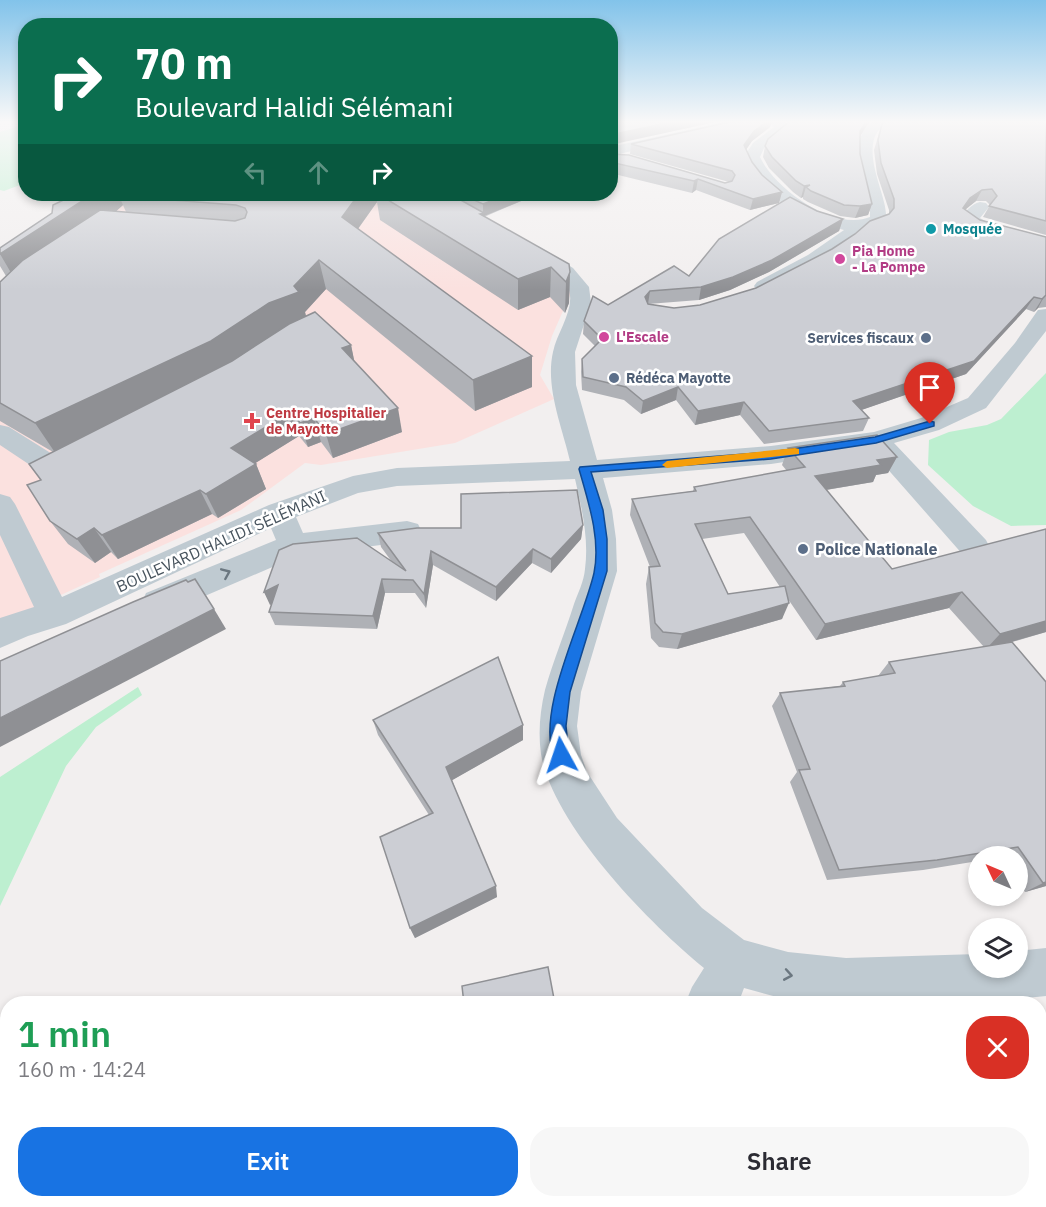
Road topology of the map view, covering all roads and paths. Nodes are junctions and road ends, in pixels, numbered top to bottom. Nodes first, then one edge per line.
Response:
1 (766, 177) edge
2 (868, 177) edge
3 (980, 207) edge
4 (859, 226) junction
5 (1046, 243) edge
6 (521, 245) edge
7 (750, 293) edge
8 (1040, 333) edge
9 (0, 433) edge
10 (876, 440) junction
11 (101, 446) edge
12 (584, 469) junction
13 (0, 504) edge
14 (279, 512) junction
15 (407, 532) edge
16 (293, 545) junction
17 (975, 548) edge
18 (135, 611) edge
19 (54, 615) junction
20 (0, 634) edge
21 (732, 961) junction
22 (1046, 972) edge
23 (714, 996) edge

1 - 4 street
2 - 4 street
3 - 5 street
4 - 7 street
6 - 12 street
8 - 10 street, BOULEVARD HALIDI SÉLÉMANI
9 - 11 street
10 - 12 street, BOULEVARD HALIDI SÉLÉMANI
10 - 17 street
12 - 14 street, BOULEVARD HALIDI SÉLÉMANI
12 - 21 street
13 - 19 street
14 - 16 street
14 - 19 street, BOULEVARD HALIDI SÉLÉMANI
15 - 16 street
18 -> 16 street
19 - 20 street, BOULEVARD HALIDI SÉLÉMANI
21 -> 22 street
21 - 23 street

